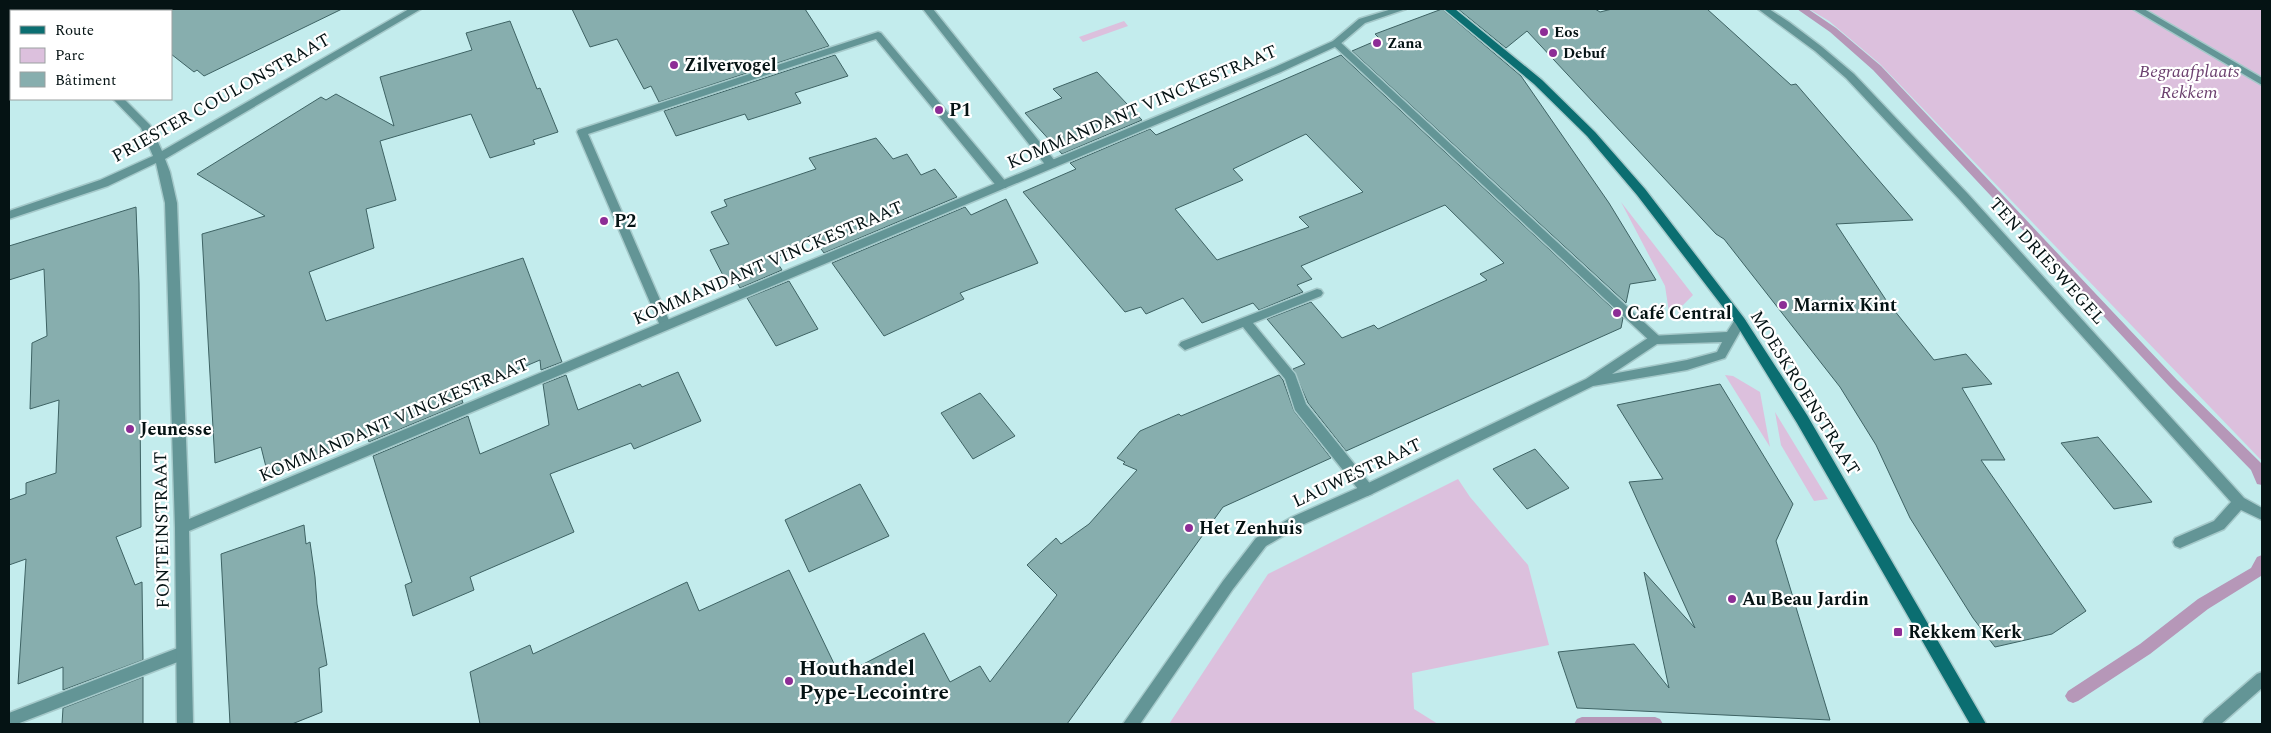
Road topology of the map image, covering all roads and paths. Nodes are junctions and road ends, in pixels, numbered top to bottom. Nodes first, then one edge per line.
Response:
1 (416, 9) edge
2 (928, 9) edge
3 (1401, 9) edge
4 (1449, 9) edge
5 (1763, 9) edge
6 (2138, 9) edge
7 (1336, 43) junction
8 (2262, 82) edge
9 (119, 100) edge
10 (158, 158) junction
11 (1051, 164) junction
12 (1002, 184) junction
13 (9, 216) edge
14 (1318, 293) dead end
15 (1245, 321) junction
16 (1740, 321) junction
17 (665, 325) junction
18 (1730, 337) junction
19 (1655, 339) junction
20 (1185, 345) dead end
21 (1590, 382) junction
22 (1367, 490) junction
23 (2239, 502) junction
24 (2262, 514) edge
25 (182, 528) junction
26 (2180, 542) dead end
27 (182, 653) junction
28 (2262, 679) edge
29 (9, 720) edge
30 (185, 724) edge
31 (1131, 724) edge
32 (1978, 724) edge
33 (2210, 724) edge

1 - 10 street, PRIESTER COULONSTRAAT
2 - 11 street
3 - 7 street, KOMMANDANT VINCKESTRAAT
4 - 16 main road, MOESKROENSTRAAT
5 - 23 street, TEN DRIESWEGEL
6 - 8 street
7 - 11 street, KOMMANDANT VINCKESTRAAT
7 - 19 street
9 - 10 street, FONTEINSTRAAT
10 - 13 street, PRIESTER COULONSTRAAT
10 - 25 street, FONTEINSTRAAT
11 - 12 street, KOMMANDANT VINCKESTRAAT
12 - 17 street, KOMMANDANT VINCKESTRAAT
12 - 17 street
14 - 15 street
15 - 20 street
15 - 22 street
16 - 18 street, LAUWESTRAAT
16 - 32 main road, MOESKROENSTRAAT
17 - 25 street, KOMMANDANT VINCKESTRAAT
18 - 19 street
18 - 21 street, LAUWESTRAAT
19 - 21 street, LAUWESTRAAT
21 - 22 street, LAUWESTRAAT
22 - 31 street, LAUWESTRAAT
23 - 24 street
23 - 26 street
25 - 27 street, FONTEINSTRAAT
27 - 29 street
27 - 30 street, FONTEINSTRAAT
28 - 33 street

